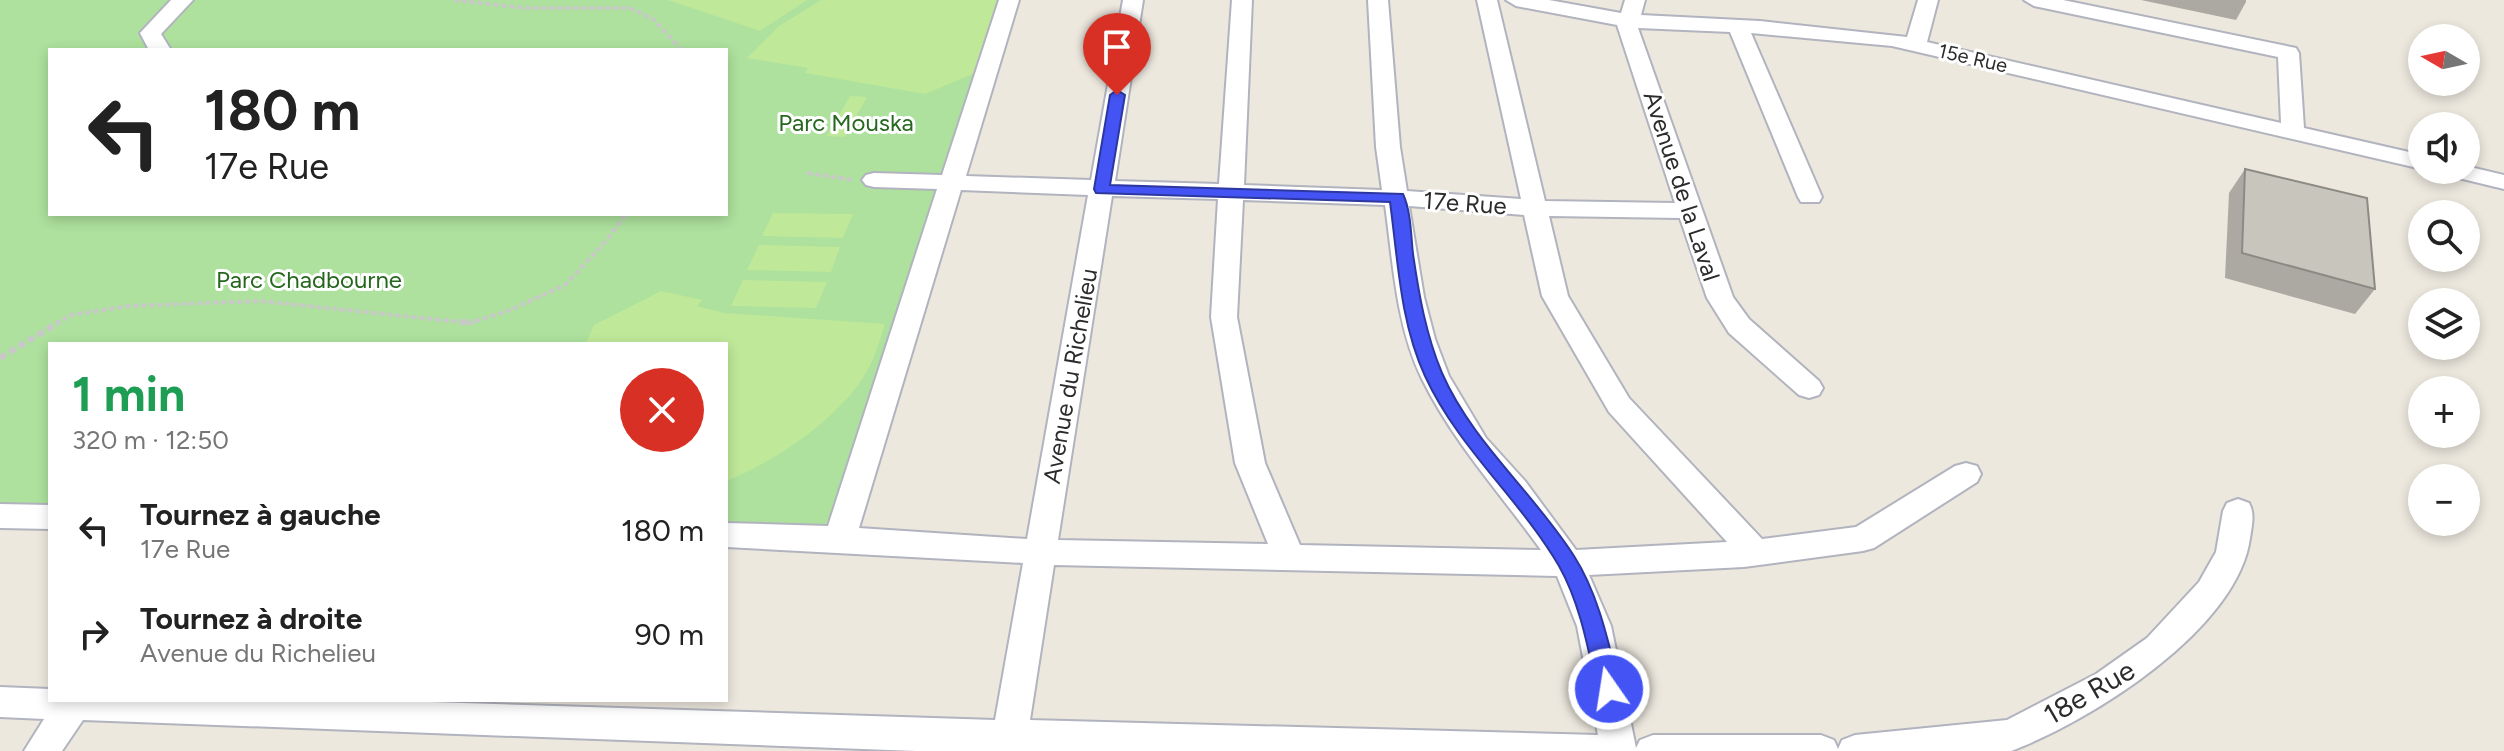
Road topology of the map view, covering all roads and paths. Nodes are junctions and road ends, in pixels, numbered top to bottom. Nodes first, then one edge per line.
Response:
1 (183, 0) edge
2 (454, 0) edge
3 (1009, 0) edge
4 (1133, 0) edge
5 (1242, 0) edge
6 (1378, 0) edge
7 (1487, 0) edge
8 (1516, 0) edge
9 (1928, 0) edge
10 (2034, 0) edge
11 (1631, 11) edge
12 (1738, 27) junction
13 (1915, 45) junction
14 (159, 48) edge
15 (680, 48) edge
16 (2293, 133) junction
17 (2408, 159) edge
18 (807, 173) dead end
19 (2480, 176) edge
20 (846, 180) dead end
21 (874, 180) dead end
22 (952, 181) junction
23 (2504, 182) edge
24 (1102, 189) junction
25 (1233, 191) junction
26 (1810, 197) dead end
27 (1398, 198) junction
28 (1534, 208) junction
29 (1690, 211) junction
30 (625, 216) edge
31 (0, 358) edge
32 (1809, 388) dead end
33 (1966, 474) dead end
34 (2238, 511) dead end
35 (0, 516) edge
36 (48, 517) edge
37 (728, 535) edge
38 (840, 539) junction
39 (1040, 552) junction
40 (1755, 552) junction
41 (1290, 558) junction
42 (1568, 563) junction
43 (0, 702) edge
44 (74, 705) junction
45 (1009, 743) edge
46 (42, 751) edge
47 (1605, 751) edge
48 (1619, 751) edge
49 (1653, 751) edge
50 (1821, 751) edge
51 (1855, 751) edge

1 - 14 street
2 - 15 path
3 - 22 street
4 - 24 street, Avenue du Richelieu
5 - 25 street
6 - 27 street
7 - 28 street
8 - 11 street, 15e Rue
9 - 13 street
10 - 16 street
11 - 12 street, 15e Rue
11 - 29 street, Avenue de la Laval
12 - 13 street, 15e Rue
12 - 26 street
13 - 16 street, 15e Rue
16 - 17 street, 15e Rue
18 - 20 path
19 - 23 street
21 - 22 street, 17e Rue
22 - 24 street, 17e Rue
22 - 38 street
24 - 25 street, 17e Rue
24 - 39 street, Avenue du Richelieu
25 - 27 street, 17e Rue
25 - 41 street
27 - 28 street, 17e Rue
27 - 42 street
28 - 29 street, 17e Rue
28 - 40 street
29 - 32 street, Avenue de la Laval
30 - 31 path
33 - 40 street
34 - 51 street, 18e Rue
35 - 36 street
37 - 38 street
38 - 39 street
39 - 41 street
39 - 45 street, Avenue du Richelieu
40 - 42 street
41 - 42 street
42 - 48 street
43 - 44 street
44 - 45 street
44 - 46 street
45 - 47 street
49 - 50 street

